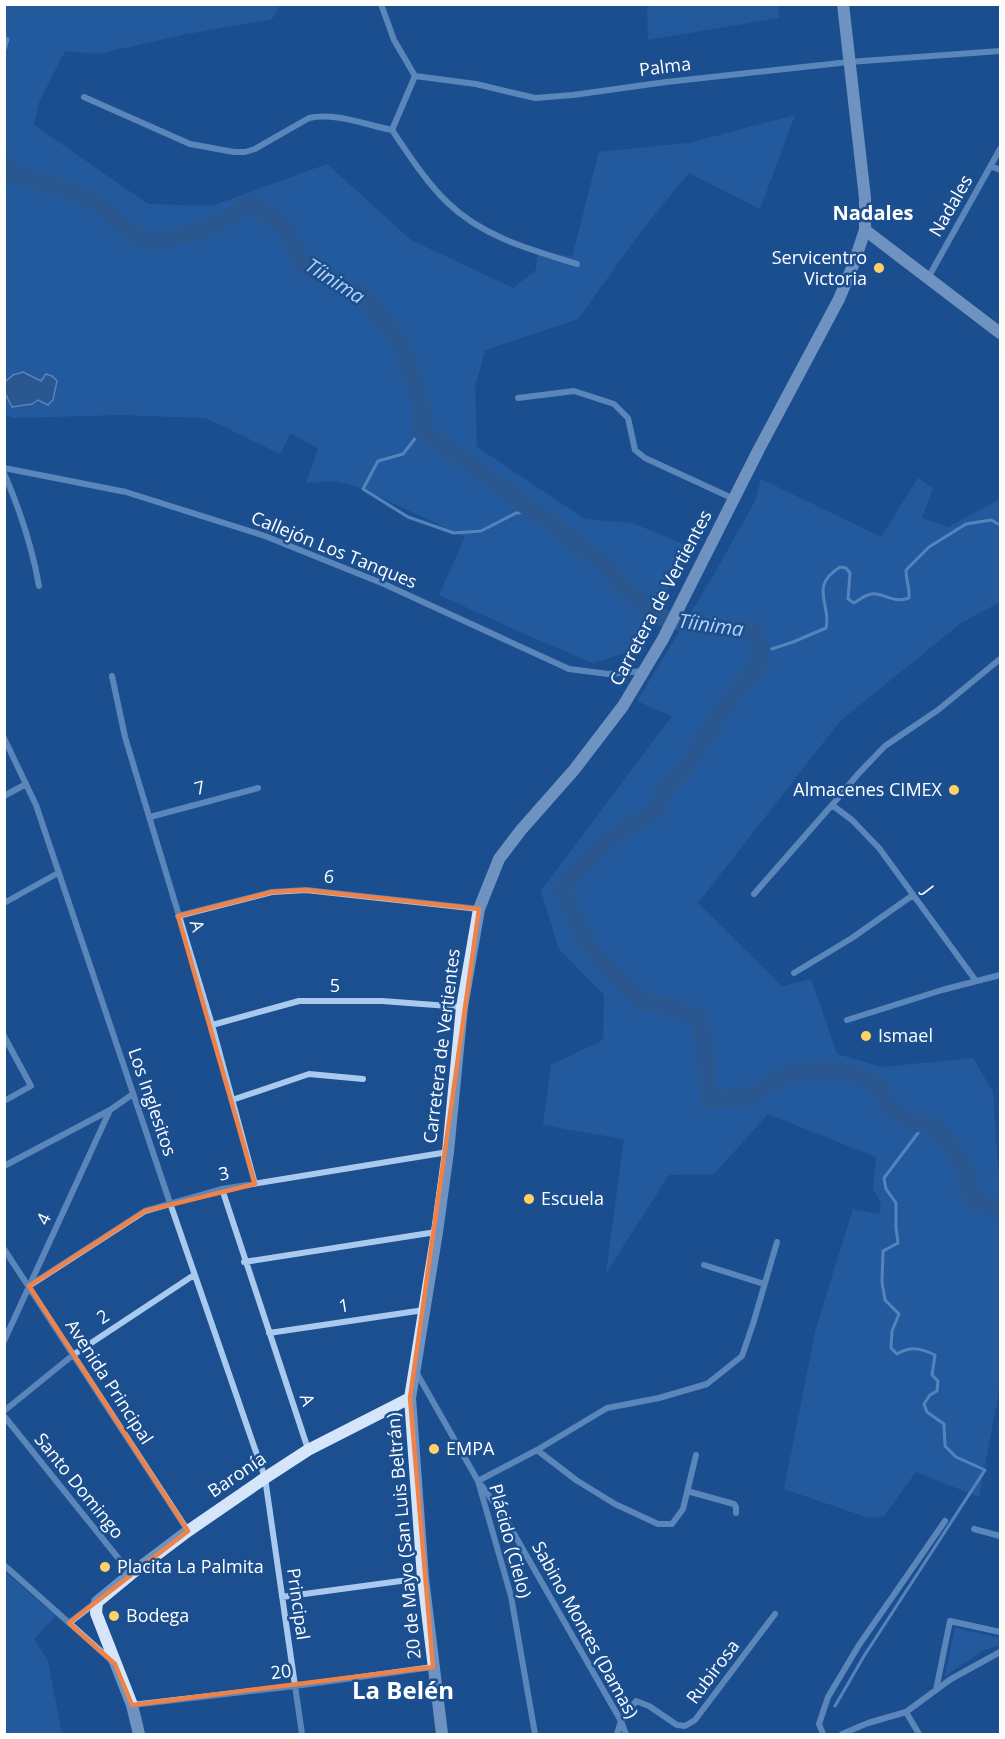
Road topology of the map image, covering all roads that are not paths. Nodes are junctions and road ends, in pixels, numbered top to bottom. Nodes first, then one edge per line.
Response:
1 (381, 4) edge
2 (843, 4) edge
3 (1000, 51) edge
4 (849, 62) junction
5 (415, 76) junction
6 (84, 97) dead end
7 (392, 130) junction
8 (1000, 149) edge
9 (991, 166) junction
10 (1000, 170) edge
11 (865, 230) junction
12 (577, 264) dead end
13 (927, 278) junction
14 (1000, 333) edge
15 (518, 398) dead end
16 (4, 468) edge
17 (4, 473) edge
18 (734, 500) junction
19 (39, 586) dead end
20 (1000, 660) edge
21 (645, 671) junction
22 (112, 676) dead end
23 (4, 738) edge
24 (26, 784) junction
25 (258, 788) dead end
26 (4, 796) edge
27 (832, 805) junction
28 (150, 817) junction
29 (58, 873) junction
30 (754, 894) dead end
31 (913, 895) junction
32 (4, 903) edge
33 (479, 909) junction
34 (178, 916) junction
35 (794, 973) dead end
36 (1000, 975) edge
37 (976, 981) junction
38 (462, 1007) junction
39 (847, 1020) dead end
40 (212, 1025) junction
41 (4, 1035) edge
42 (363, 1078) dead end
43 (134, 1094) junction
44 (232, 1100) junction
45 (4, 1101) edge
46 (110, 1110) junction
47 (448, 1152) junction
48 (4, 1166) edge
49 (255, 1184) junction
50 (222, 1190) junction
51 (170, 1203) junction
52 (437, 1232) junction
53 (777, 1242) dead end
54 (4, 1249) edge
55 (244, 1262) junction
56 (704, 1265) dead end
57 (194, 1275) junction
58 (764, 1284) junction
59 (29, 1286) junction
60 (425, 1310) junction
61 (268, 1333) junction
62 (4, 1341) edge
63 (73, 1355) junction
64 (415, 1370) junction
65 (410, 1398) junction
66 (4, 1412) edge
67 (4, 1416) edge
68 (308, 1450) junction
69 (537, 1450) junction
70 (696, 1455) dead end
71 (265, 1478) junction
72 (478, 1481) junction
73 (687, 1491) junction
74 (736, 1513) dead end
75 (945, 1521) dead end
76 (974, 1530) dead end
77 (188, 1531) junction
78 (1000, 1536) edge
79 (4, 1565) edge
80 (130, 1574) junction
81 (423, 1578) junction
82 (282, 1597) junction
83 (97, 1602) junction
84 (775, 1614) dead end
85 (69, 1623) junction
86 (1000, 1632) edge
87 (1000, 1652) edge
88 (115, 1664) junction
89 (433, 1666) junction
90 (295, 1686) junction
91 (936, 1690) junction
92 (132, 1705) junction
93 (906, 1712) junction
94 (621, 1721) junction
95 (139, 1734) edge
96 (302, 1734) edge
97 (442, 1734) edge
98 (535, 1734) edge
99 (617, 1734) edge
100 (626, 1734) edge
101 (824, 1734) edge
102 (842, 1734) edge
103 (919, 1734) edge

1 - 5 street
2 - 4 main road, Carretera de Vertientes
3 - 4 street, Palma
4 - 5 street, Palma
4 - 11 main road, Carretera de Vertientes
5 - 7 street
6 - 7 street
7 - 12 street
8 - 9 street, Nadales
9 - 10 street
9 - 13 street, Nadales
11 - 13 main road
11 - 18 main road, Carretera de Vertientes
13 - 14 main road
15 - 18 street
16 - 21 street, Callejón Los Tanques
17 - 19 street
18 - 21 main road, Carretera de Vertientes
20 - 27 street
21 - 33 main road, Carretera de Vertientes
22 - 28 street, A
23 - 24 street, Los Inglesitos
24 - 26 street
24 - 29 street, Los Inglesitos
25 - 28 street, 7
27 - 30 street
27 - 31 street, J
28 - 34 street, A
29 - 32 street
29 - 43 street, Los Inglesitos
31 - 35 street
31 - 37 street, J
33 - 34 street, 6
33 - 38 main road, Carretera de Vertientes
34 - 40 street, A
36 - 37 street
37 - 39 street
38 - 40 street, 5
38 - 47 main road, Carretera de Vertientes
40 - 44 street, A
41 - 45 street
42 - 44 street
43 - 46 street
43 - 51 street, Los Inglesitos
44 - 49 street, A
46 - 48 street
46 - 59 street, 4
47 - 49 street, 3
47 - 52 main road, Carretera de Vertientes
49 - 50 street, 3
50 - 51 street, 3
50 - 55 street, A
51 - 57 street, Los Inglesitos
51 - 59 street, 3
52 - 55 street
52 - 60 main road, Carretera de Vertientes
53 - 58 street
54 - 59 street, Avenida Principal
55 - 61 street, A
56 - 58 street
57 - 63 street, 2
57 - 71 street, Los Inglesitos
58 - 69 street
59 - 62 street, 4
59 - 63 street, Avenida Principal
60 - 61 street, 1
60 - 64 main road, Carretera de Vertientes
61 - 68 street, A
63 - 66 street, 2
63 - 77 street, Avenida Principal
64 - 65 main road, 20 de Mayo (San Luis Beltrán)
64 - 72 street, Plácido (Cielo)
65 - 68 main road, Baronía
65 - 81 main road, 20 de Mayo (San Luis Beltrán)
67 - 80 street, Santo Domingo
68 - 71 main road, Baronía
69 - 72 street
69 - 73 street
70 - 73 street
71 - 77 main road, Baronía
71 - 82 street, Principal
72 - 94 street, Sabino Montes (Damas)
72 - 98 street, Plácido (Cielo)
73 - 74 street
75 - 101 street
76 - 78 street
77 - 80 main road, Baronía
79 - 85 street
80 - 83 main road, Baronía
81 - 82 street
81 - 89 main road, 20 de Mayo (San Luis Beltrán)
82 - 90 street, Principal
83 - 85 street
83 - 88 main road
84 - 94 street, Rubirosa
85 - 88 street
86 - 91 street
87 - 91 street
88 - 92 main road
89 - 90 street, 20
89 - 97 main road, 20 de Mayo (San Luis Beltrán)
90 - 92 street, 20
90 - 96 street, Principal
91 - 93 street
92 - 95 main road
93 - 102 street
93 - 103 street
94 - 99 street
94 - 100 street, Sabino Montes (Damas)

